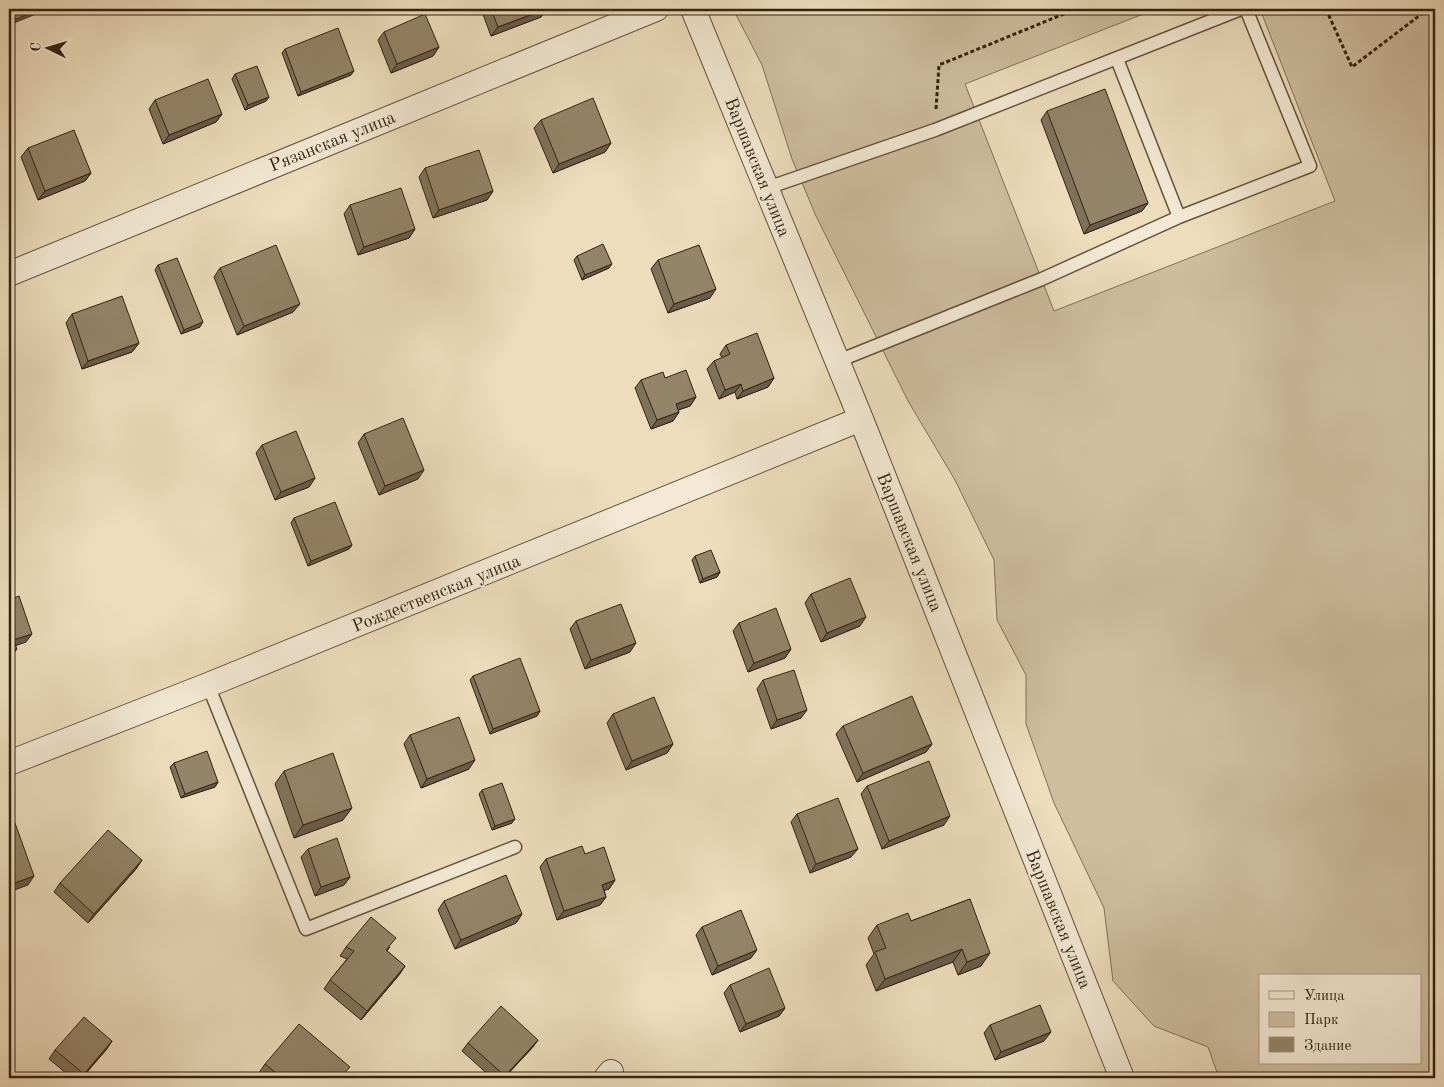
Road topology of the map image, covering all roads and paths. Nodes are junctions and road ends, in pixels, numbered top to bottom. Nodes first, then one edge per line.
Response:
1 (656, 9) edge
2 (693, 9) edge
3 (1076, 9) edge
4 (1240, 9) edge
5 (1246, 9) edge
6 (1326, 9) edge
7 (1428, 9) edge
8 (1117, 59) junction
9 (935, 130) junction
10 (766, 188) junction
11 (1179, 217) junction
12 (9, 274) edge
13 (838, 361) junction
14 (862, 419) junction
15 (208, 685) junction
16 (9, 763) edge
17 (515, 847) dead end
18 (1122, 1078) edge

1 - 12 street, Рязанская улица
2 - 10 street, Варшавская улица
3 - 9 path
4 - 8 lane
5 - 11 lane
6 - 7 path
8 - 9 lane
8 - 11 lane
9 - 10 lane
10 - 13 street, Варшавская улица
11 - 13 lane
13 - 14 street, Варшавская улица
14 - 15 street, Рождественская улица
14 - 18 street, Варшавская улица
15 - 16 street, Рождественская улица
15 - 17 lane

